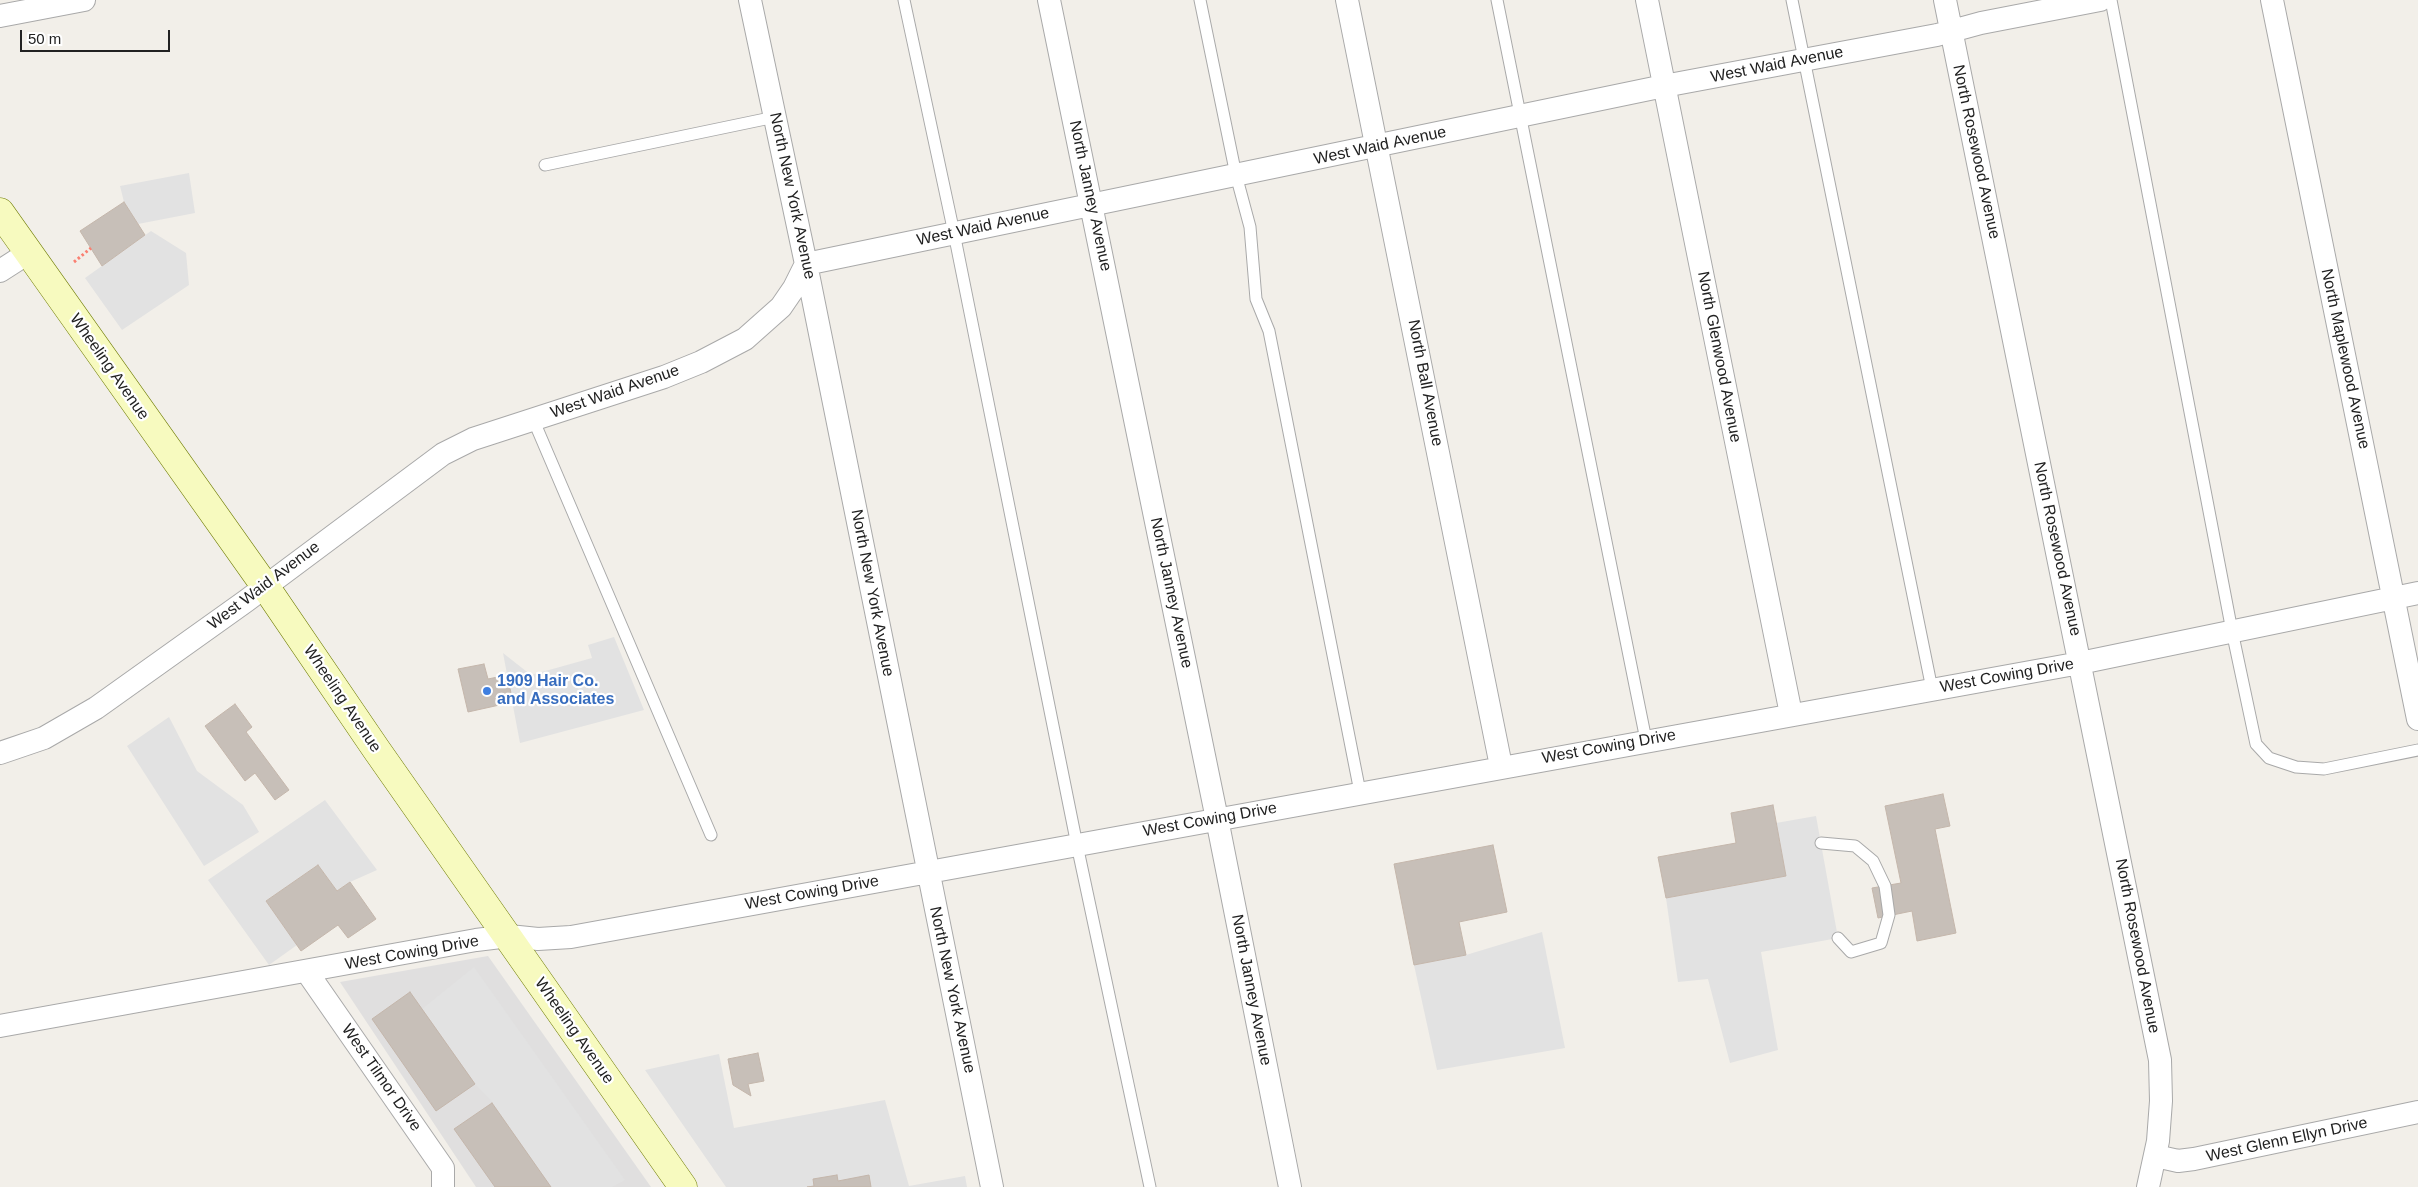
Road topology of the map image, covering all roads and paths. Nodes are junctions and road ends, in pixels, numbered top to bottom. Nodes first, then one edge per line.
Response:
1 (84, 0) edge
2 (750, 0) edge
3 (904, 0) edge
4 (1049, 0) edge
5 (1200, 0) edge
6 (1347, 0) edge
7 (1497, 0) edge
8 (1647, 0) edge
9 (1792, 0) edge
10 (1945, 0) edge
11 (2100, 0) edge
12 (2111, 0) edge
13 (2272, 0) edge
14 (0, 16) edge
15 (1951, 30) junction
16 (1804, 60) junction
17 (1664, 86) junction
18 (775, 117) junction
19 (1521, 117) junction
20 (1377, 147) junction
21 (545, 165) dead end
22 (1236, 175) junction
23 (1091, 204) junction
24 (0, 212) edge
25 (954, 233) junction
26 (91, 248) dead end
27 (28, 253) junction
28 (74, 262) dead end
29 (806, 264) junction
30 (0, 270) edge
31 (533, 419) junction
32 (265, 586) junction
33 (2418, 593) edge
34 (2394, 598) junction
35 (2232, 632) junction
36 (2080, 663) junction
37 (1932, 689) junction
38 (1792, 714) junction
39 (2418, 719) edge
40 (1646, 740) junction
41 (2418, 750) edge
42 (0, 752) edge
43 (1501, 766) junction
44 (1360, 792) junction
45 (1218, 819) junction
46 (711, 835) dead end
47 (1821, 843) dead end
48 (1077, 845) junction
49 (928, 872) junction
50 (509, 936) junction
51 (1838, 938) dead end
52 (307, 972) junction
53 (0, 1026) edge
54 (2418, 1112) edge
55 (2156, 1156) junction
56 (443, 1187) edge
57 (683, 1187) edge
58 (992, 1187) edge
59 (1150, 1187) edge
60 (1290, 1187) edge
61 (2148, 1187) edge

1 - 14 street
2 - 18 street, North New York Avenue
3 - 25 lane
4 - 23 street, North Janney Avenue
5 - 22 lane
6 - 20 street, North Ball Avenue
7 - 19 lane
8 - 17 street, North Glenwood Avenue
9 - 16 lane
10 - 15 street, North Rosewood Avenue
11 - 15 street, West Waid Avenue
12 - 35 lane
13 - 34 street, North Maplewood Avenue
15 - 16 street, West Waid Avenue
15 - 36 street, North Rosewood Avenue
16 - 17 street, West Waid Avenue
16 - 37 lane
17 - 19 street, West Waid Avenue
17 - 38 street, North Glenwood Avenue
18 - 21 lane
18 - 29 street, North New York Avenue
19 - 20 street, West Waid Avenue
19 - 40 lane
20 - 22 street, West Waid Avenue
20 - 43 street, North Ball Avenue
22 - 23 street, West Waid Avenue
22 - 44 lane
23 - 25 street, West Waid Avenue
23 - 45 street, North Janney Avenue
24 - 27 main road, Wheeling Avenue
25 - 29 street, West Waid Avenue
25 - 48 lane
26 - 28 path
27 - 30 street
27 - 32 main road, Wheeling Avenue
29 - 31 street, West Waid Avenue
29 - 49 street, North New York Avenue
31 - 32 street, West Waid Avenue
31 - 46 lane
32 - 42 street, West Waid Avenue
32 - 50 main road, Wheeling Avenue
33 - 34 street, West Cowing Drive
34 - 35 street, West Cowing Drive
34 - 39 street, North Maplewood Avenue
35 - 36 street, West Cowing Drive
35 - 41 lane
36 - 37 street, West Cowing Drive
36 - 55 street, North Rosewood Avenue
37 - 38 street, West Cowing Drive
38 - 40 street, West Cowing Drive
40 - 43 street, West Cowing Drive
43 - 44 street, West Cowing Drive
44 - 45 street, West Cowing Drive
45 - 48 street, West Cowing Drive
45 - 60 street, North Janney Avenue
47 - 51 lane
48 - 49 street, West Cowing Drive
48 - 59 lane
49 - 50 street, West Cowing Drive
49 - 58 street, North New York Avenue
50 - 52 street, West Cowing Drive
50 - 57 main road, Wheeling Avenue
52 - 53 street, West Cowing Drive
52 - 56 street, West Tilmor Drive
54 - 55 street, West Glenn Ellyn Drive
55 - 61 street, North Rosewood Avenue

